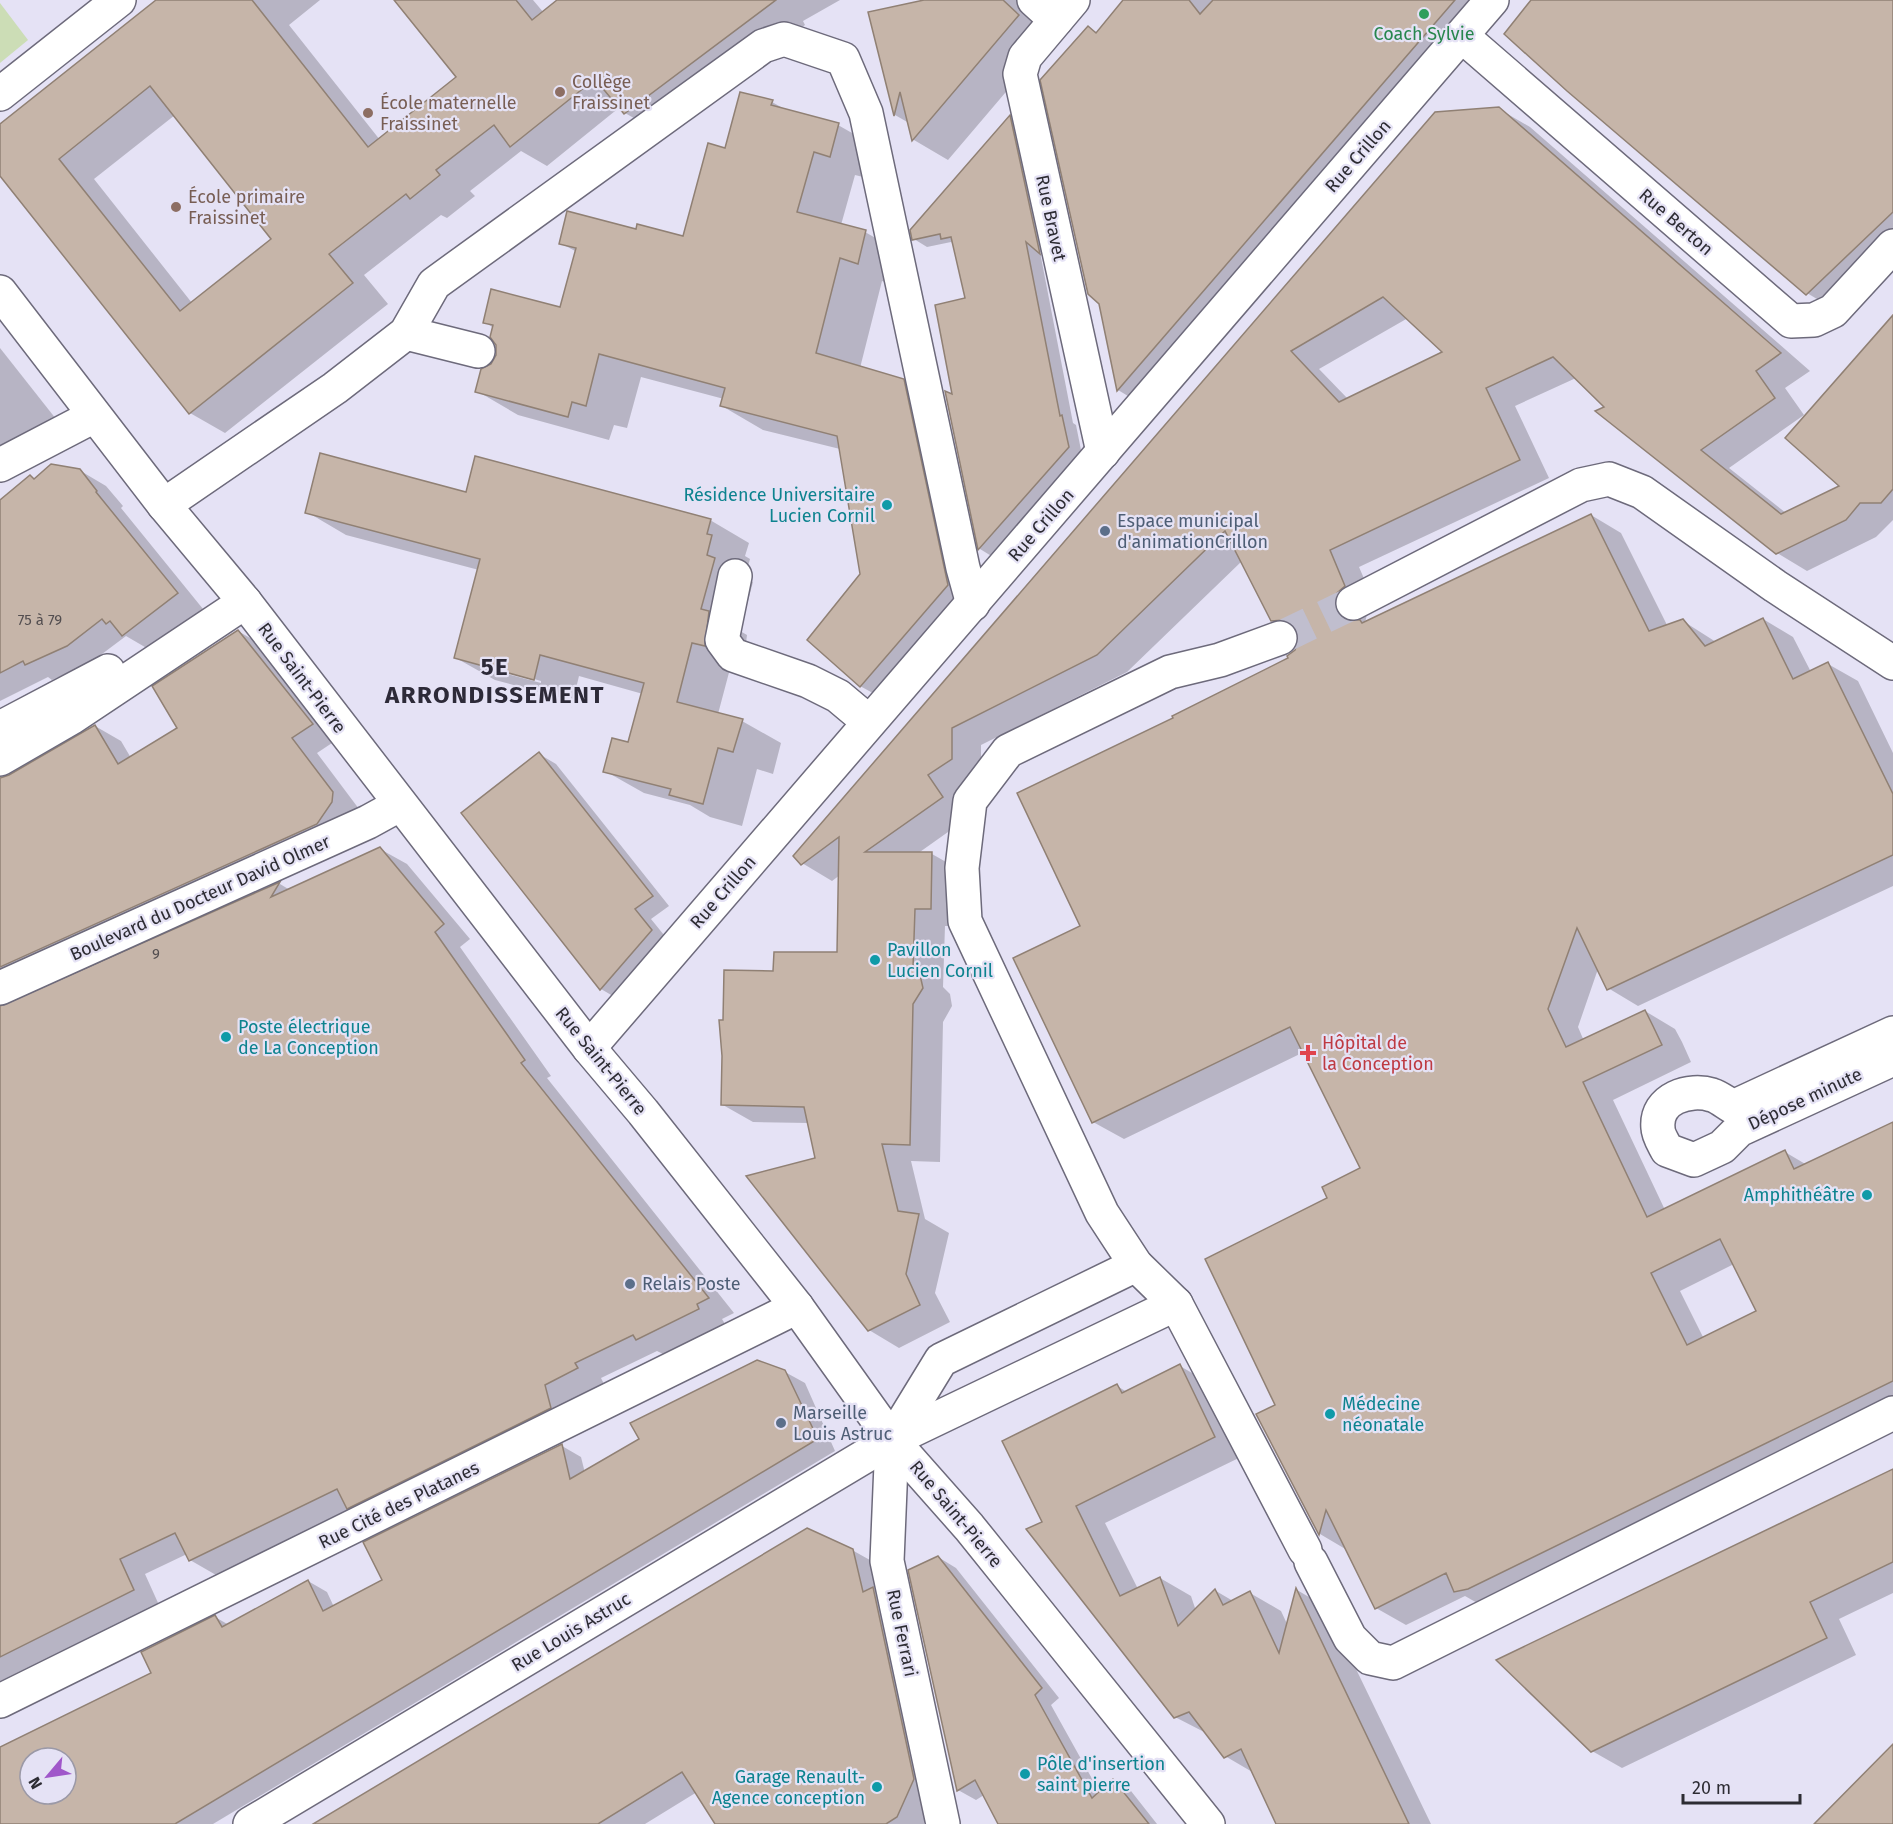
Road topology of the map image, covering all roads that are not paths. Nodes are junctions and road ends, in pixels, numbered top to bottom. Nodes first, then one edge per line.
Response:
1 (119, 0) edge
2 (1492, 0) edge
3 (1054, 7) edge
4 (1462, 36) junction
5 (0, 94) edge
6 (1893, 246) edge
7 (0, 292) edge
8 (406, 333) junction
9 (478, 351) dead end
10 (94, 416) junction
11 (1104, 452) junction
12 (0, 465) edge
13 (164, 505) junction
14 (735, 576) dead end
15 (1353, 603) tunnel mouth
16 (973, 604) junction
17 (237, 607) junction
18 (1280, 638) tunnel mouth
19 (1893, 663) edge
20 (869, 722) junction
21 (0, 728) edge
22 (0, 759) edge
23 (399, 805) junction
24 (0, 988) edge
25 (1893, 1033) edge
26 (589, 1048) junction
27 (1893, 1059) edge
28 (1136, 1265) junction
29 (1176, 1304) junction
30 (797, 1307) junction
31 (1893, 1413) edge
32 (892, 1440) junction
33 (0, 1701) edge
34 (250, 1824) edge
35 (943, 1824) edge
36 (1208, 1824) edge

1 - 5 street
2 - 4 street, Rue Crillon
3 - 11 street, Rue Bravet
4 - 6 street, Rue Berton
4 - 11 street, Rue Crillon
7 - 10 street, Rue Saint-Pierre
8 - 9 street
8 - 13 street
8 - 16 street
10 - 12 street
10 - 13 street, Rue Saint-Pierre
11 - 16 street, Rue Crillon
13 - 17 street, Rue Saint-Pierre
14 - 20 street
15 - 19 street
16 - 20 street, Rue Crillon
17 - 21 street
17 - 22 street
17 - 23 street, Rue Saint-Pierre
18 - 28 street
20 - 26 street, Rue Crillon
23 - 24 street, Boulevard du Docteur David Olmer
23 - 26 street, Rue Saint-Pierre
25 - 27 street, Dépose minute
26 - 30 street, Rue Saint-Pierre
28 - 29 street
28 - 32 street
29 - 31 street
29 - 32 street, Rue Louis Astruc
30 - 32 street, Rue Saint-Pierre
30 - 33 street, Rue Cité des Platanes
32 - 34 street, Rue Louis Astruc
32 - 35 street, Rue Ferrari
32 - 36 street, Rue Saint-Pierre

